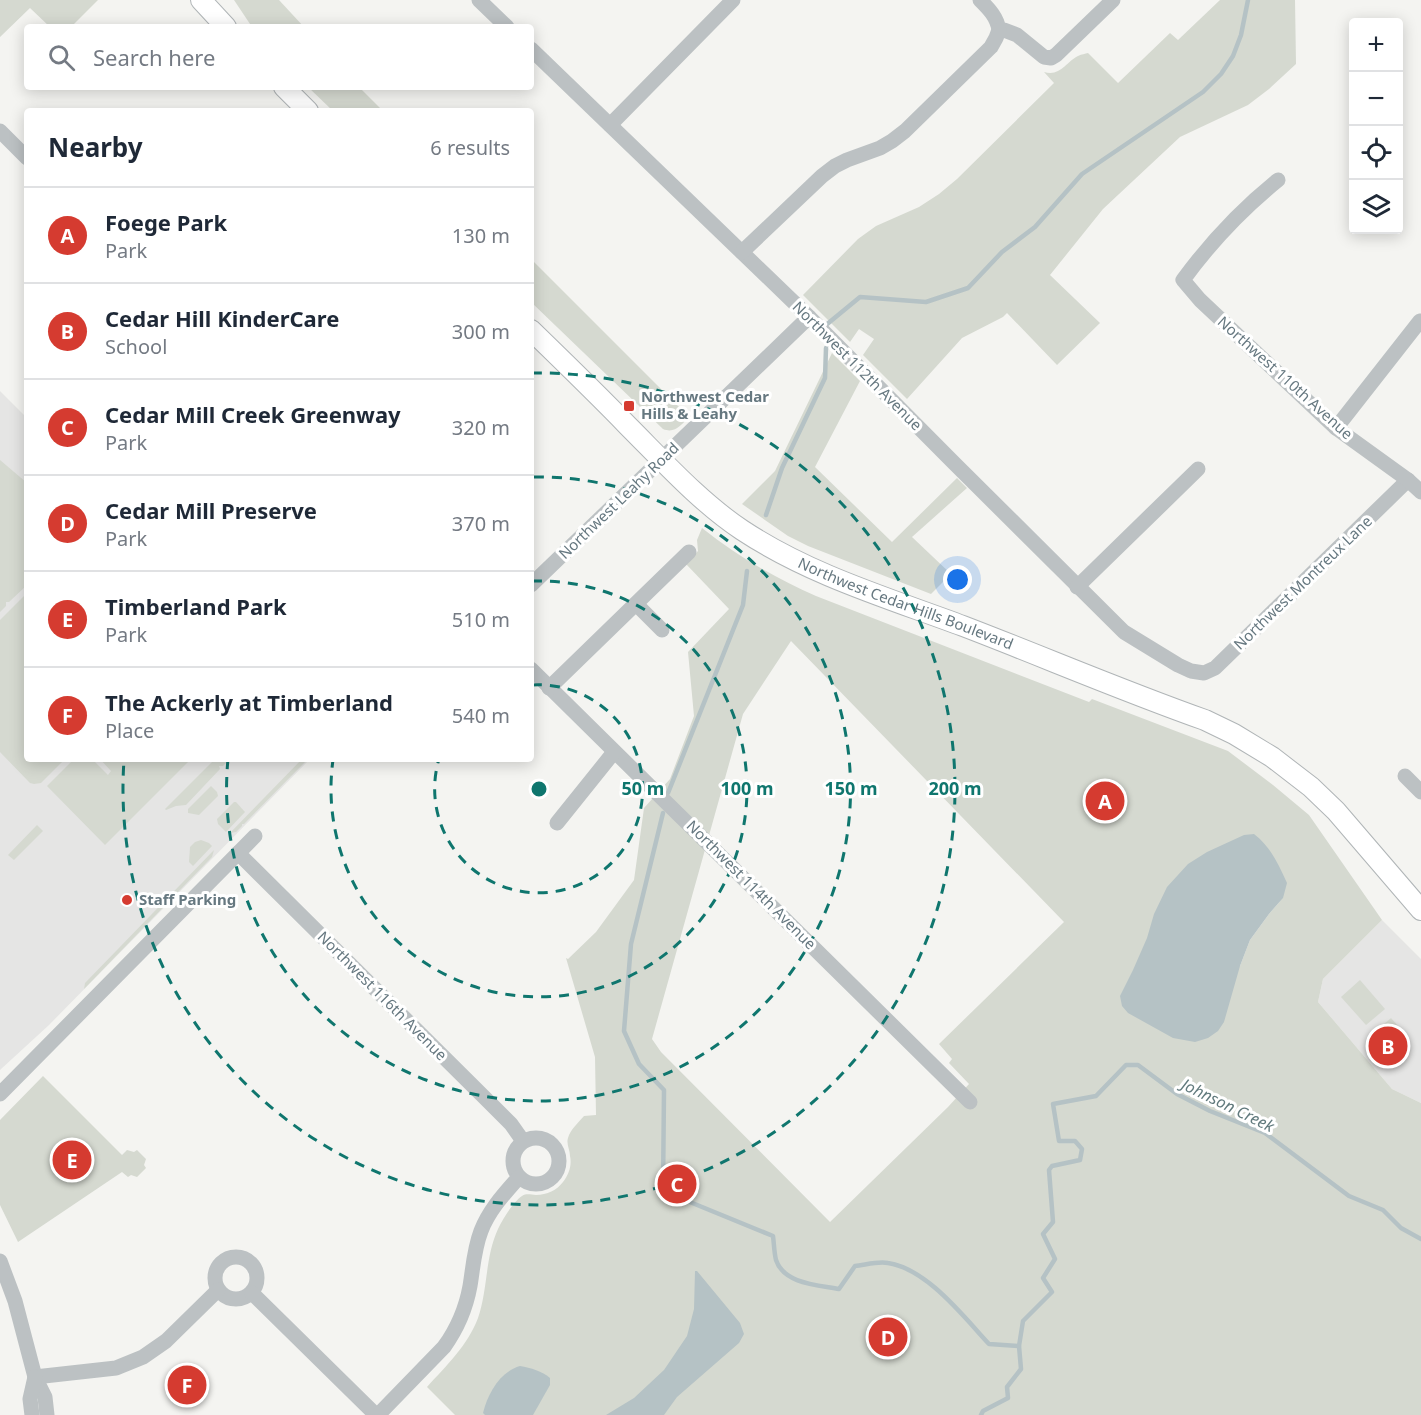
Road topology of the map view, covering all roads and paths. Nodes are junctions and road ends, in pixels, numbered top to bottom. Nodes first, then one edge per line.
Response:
1 (201, 0) edge
2 (479, 0) edge
3 (733, 0) edge
4 (980, 0) edge
5 (1113, 0) edge
6 (222, 24) edge
7 (504, 24) edge
8 (1002, 30) junction
9 (534, 52) edge
10 (287, 90) edge
11 (305, 108) edge
12 (610, 125) junction
13 (0, 131) edge
14 (24, 155) edge
15 (1278, 180) dead end
16 (742, 252) junction
17 (809, 316) junction
18 (1420, 321) edge
19 (534, 333) edge
20 (1336, 428) junction
21 (661, 460) junction
22 (1197, 469) dead end
23 (1408, 480) junction
24 (1421, 492) edge
25 (689, 552) dead end
26 (534, 582) edge
27 (1077, 586) junction
28 (636, 604) junction
29 (662, 630) dead end
30 (1191, 671) joint
31 (534, 672) edge
32 (549, 688) junction
33 (614, 752) junction
34 (1405, 776) dead end
35 (1421, 792) edge
36 (556, 823) dead end
37 (255, 836) dead end
38 (238, 853) junction
39 (1421, 910) edge
40 (0, 1094) edge
41 (970, 1102) dead end
42 (523, 1142) junction
43 (519, 1177) junction
44 (0, 1261) edge
45 (218, 1290) junction
46 (252, 1293) junction
47 (34, 1377) junction
48 (32, 1415) edge
49 (47, 1415) edge
50 (377, 1415) edge

1 - 6 main road
2 - 7 street
3 - 12 street
4 - 8 street
5 - 8 street
8 - 16 street
9 - 12 street, Northwest 112th Avenue
10 - 11 main road
12 - 16 street, Northwest 112th Avenue
13 - 14 street
15 - 20 street, Northwest 110th Avenue
16 - 17 street, Northwest 112th Avenue
17 - 21 street, Northwest Leahy Road
17 - 27 street, Northwest 112th Avenue
18 - 20 street
19 - 21 main road, Northwest Cedar Hills Boulevard
20 - 23 street, Northwest 110th Avenue
21 - 26 street, Northwest Leahy Road
21 - 39 main road, Northwest Cedar Hills Boulevard
22 - 27 street
23 - 24 street, Northwest 110th Avenue
23 - 30 street, Northwest Montreux Lane
25 - 28 street
27 - 30 street, Northwest 112th Avenue
28 - 29 street
28 - 32 street
31 - 32 street, Northwest 114th Avenue
32 - 33 street, Northwest 114th Avenue
33 - 36 street
33 - 41 street, Northwest 114th Avenue
34 - 35 street
37 - 38 street
38 - 40 street
38 - 42 street, Northwest 116th Avenue
42 - 43 street
42 - 43 street
43 - 50 street
44 - 47 street
45 - 46 street
45 - 46 street
45 - 47 street
46 - 50 street
47 - 48 street
47 - 49 street

